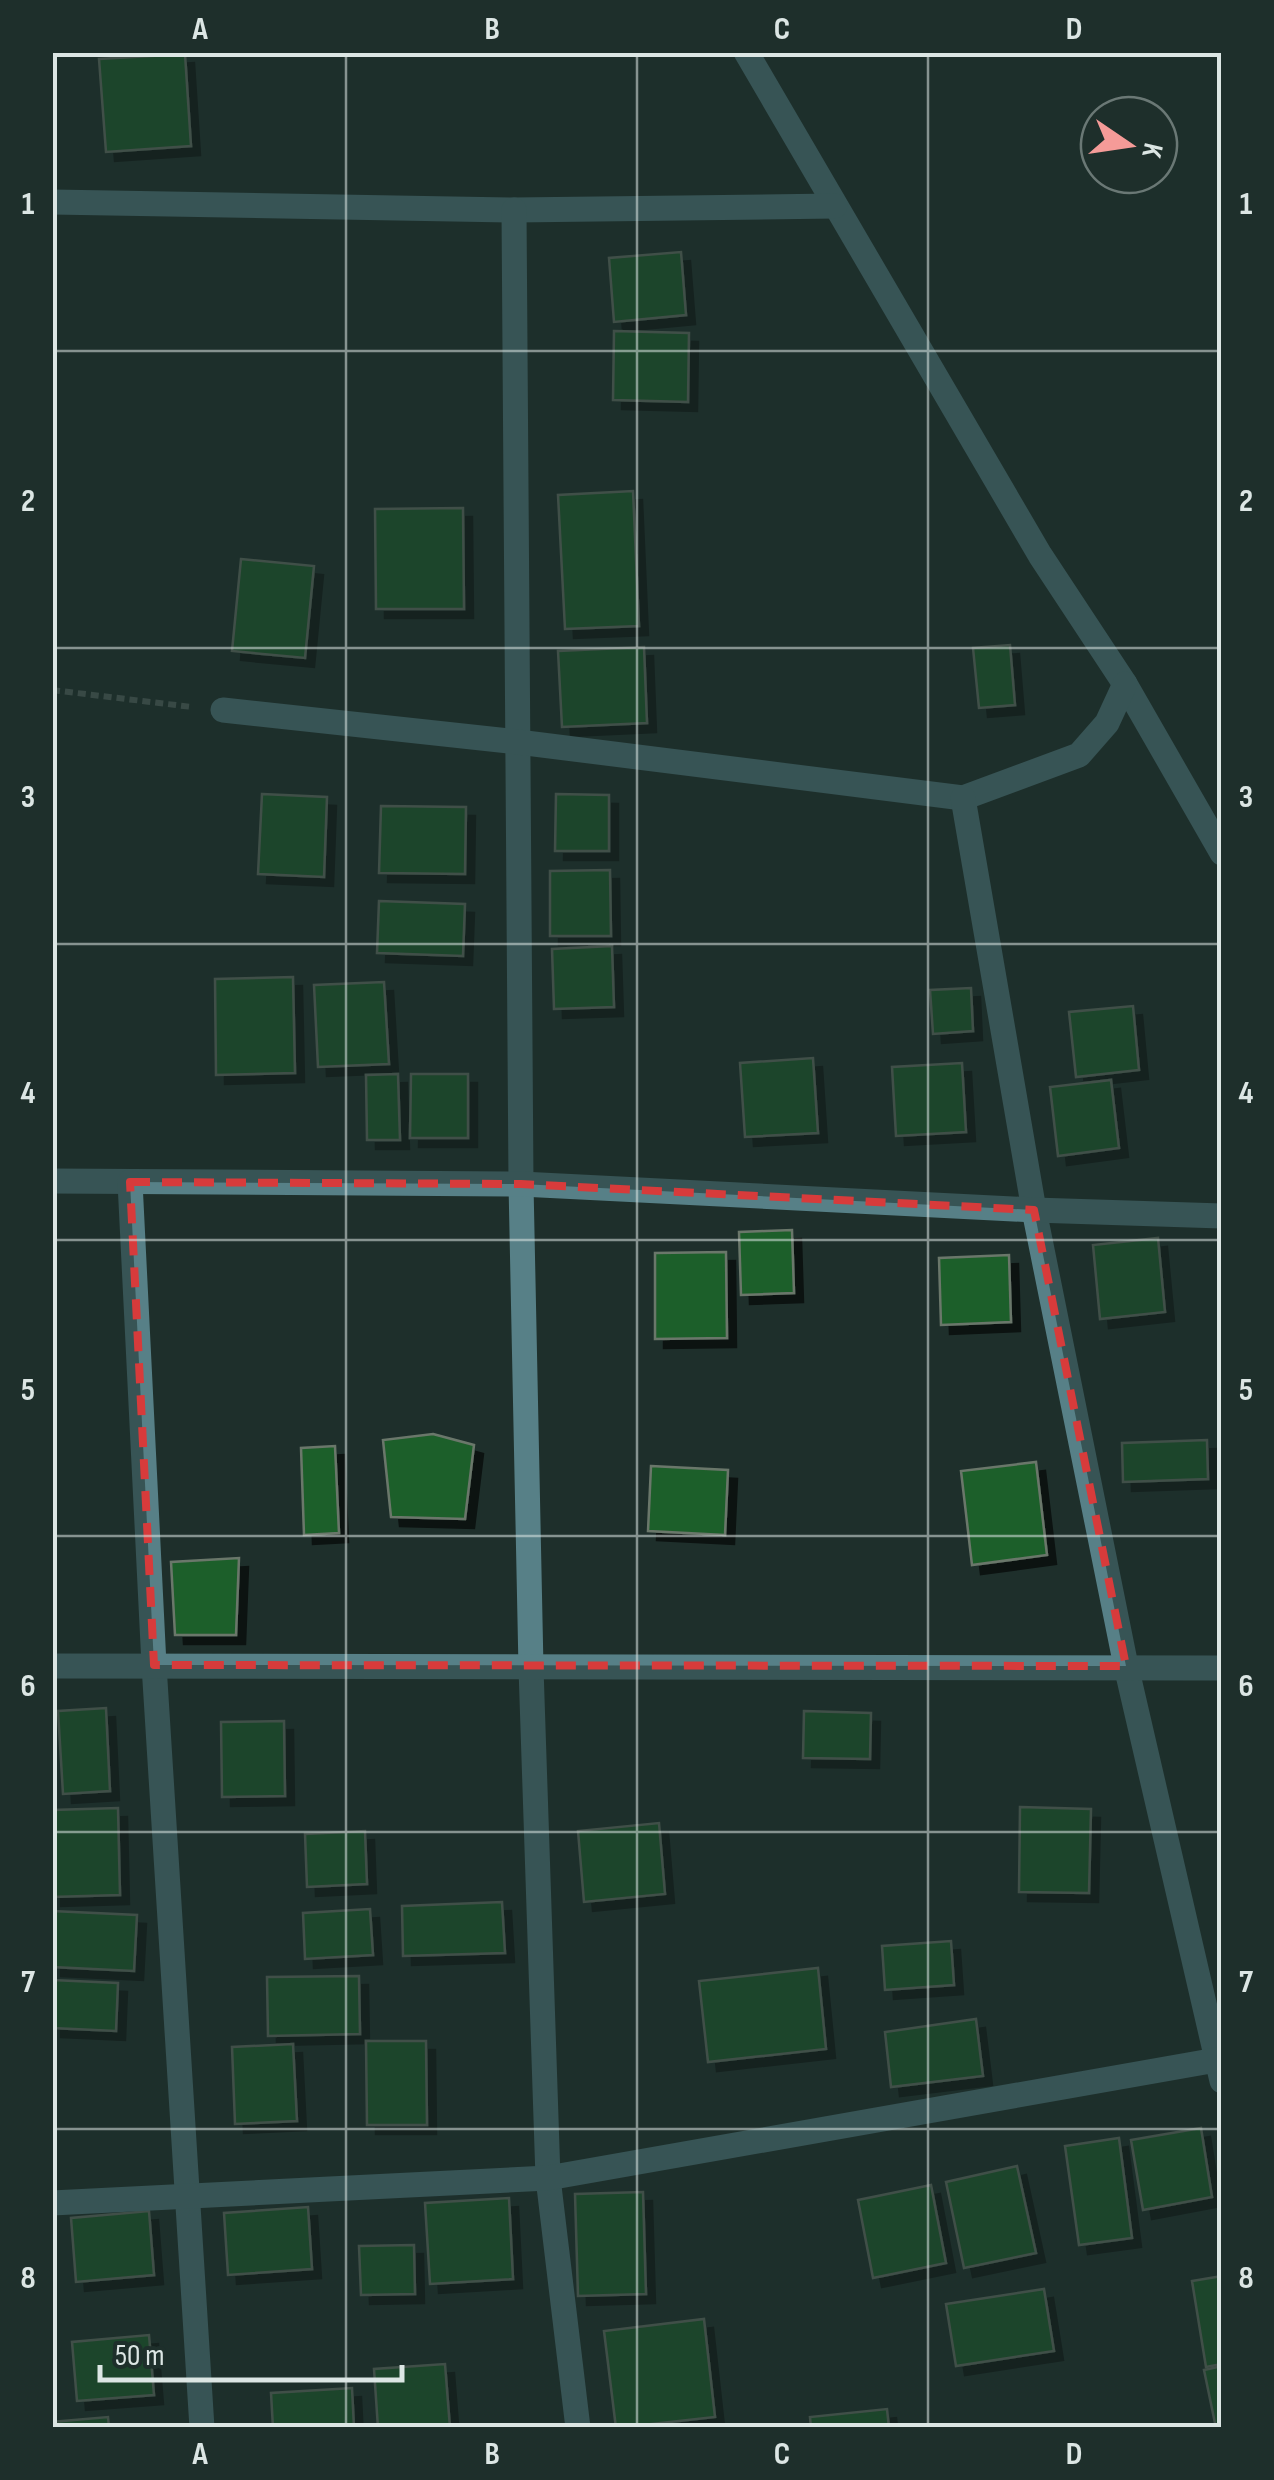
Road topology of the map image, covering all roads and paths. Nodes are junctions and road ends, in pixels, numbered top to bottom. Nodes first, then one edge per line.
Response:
1 (746, 52) edge
2 (52, 202) edge
3 (835, 206) junction
4 (514, 210) junction
5 (1124, 684) junction
6 (52, 690) edge
7 (223, 710) joint
8 (518, 742) junction
9 (963, 798) junction
10 (1222, 853) edge
11 (52, 1181) edge
12 (130, 1182) junction
13 (521, 1184) junction
14 (1034, 1210) junction
15 (1222, 1216) edge
16 (154, 1665) junction
17 (52, 1666) edge
18 (1126, 1666) junction
19 (531, 1668) junction
20 (1222, 1668) edge
21 (1220, 2067) edge
22 (548, 2178) junction
23 (186, 2195) junction
24 (52, 2203) edge
25 (202, 2428) edge
26 (578, 2428) edge

1 - 3 street
2 - 4 street
3 - 4 street
3 - 5 street
4 - 8 street
5 - 9 street
5 - 10 street
6 - 7 path
7 - 8 street
8 - 9 street
8 - 13 street
9 - 14 street
11 - 12 street
12 - 13 street
12 - 16 street
13 - 14 street
13 - 19 street
14 - 15 street
14 - 18 street
16 - 17 street
16 - 19 street
16 - 23 street
18 - 19 street
18 - 20 street
18 - 21 street
19 - 22 street
21 - 22 street
22 - 23 street
22 - 26 street
23 - 24 street
23 - 25 street

